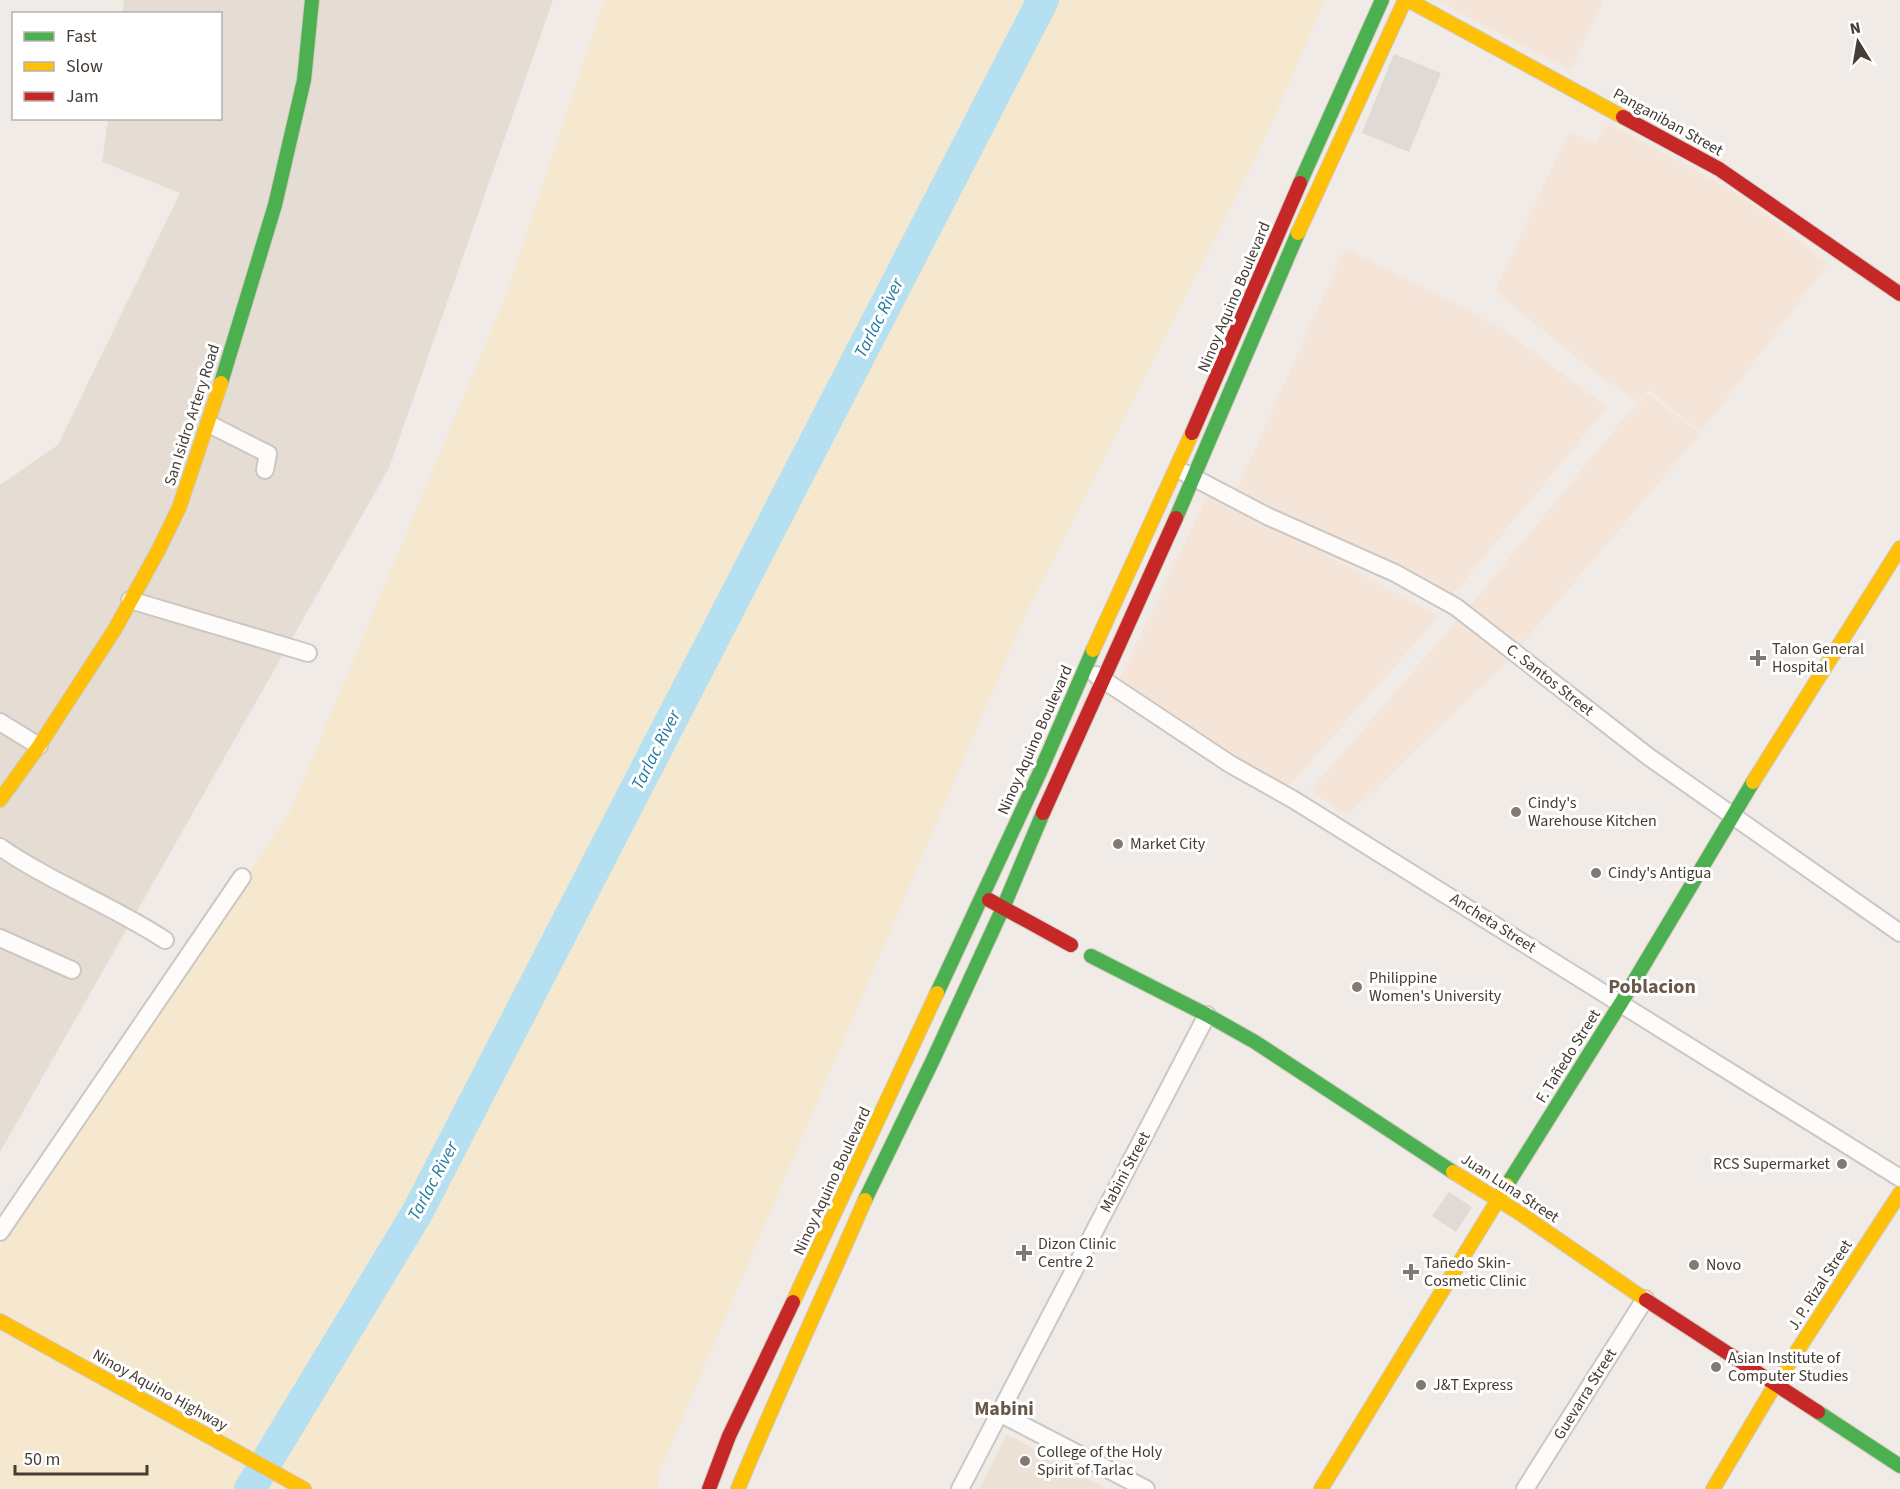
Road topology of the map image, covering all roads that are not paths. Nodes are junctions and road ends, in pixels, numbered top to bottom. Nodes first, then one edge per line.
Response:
1 (312, 0) edge
2 (1382, 0) edge
3 (1406, 0) edge
4 (1900, 294) edge
5 (208, 424) junction
6 (1176, 468) junction
7 (265, 470) dead end
8 (1194, 478) junction
9 (1900, 548) edge
10 (130, 600) junction
11 (308, 653) dead end
12 (1085, 669) junction
13 (1104, 680) junction
14 (0, 722) edge
15 (39, 746) junction
16 (0, 800) edge
17 (1733, 815) junction
18 (0, 848) edge
19 (242, 877) dead end
20 (981, 896) junction
21 (1003, 908) junction
22 (1900, 933) edge
23 (0, 938) edge
24 (165, 940) dead end
25 (1071, 945) dead end
26 (1091, 956) dead end
27 (72, 970) dead end
28 (1621, 1003) junction
29 (1207, 1015) junction
30 (1900, 1178) edge
31 (1900, 1193) edge
32 (1497, 1200) junction
33 (0, 1232) edge
34 (1645, 1299) junction
35 (0, 1321) edge
36 (1775, 1385) junction
37 (999, 1413) junction
38 (1900, 1466) edge
39 (304, 1489) edge
40 (709, 1489) edge
41 (738, 1489) edge
42 (960, 1489) edge
43 (1146, 1489) edge
44 (1321, 1489) edge
45 (1525, 1489) edge
46 (1713, 1489) edge

1 - 5 main road, San Isidro Artery Road
2 - 6 main road, Ninoy Aquino Boulevard
3 - 4 main road, Panganiban Street
3 - 8 main road, Ninoy Aquino Boulevard
5 - 7 street
5 - 10 main road, San Isidro Artery Road
6 - 8 street, C. Santos Street
6 - 12 main road, Ninoy Aquino Boulevard
8 - 13 main road, Ninoy Aquino Boulevard
8 - 17 street, C. Santos Street
9 - 17 main road, F. Tañedo Street
10 - 11 street
10 - 15 main road, San Isidro Artery Road
12 - 13 street, Ancheta Street
12 - 20 main road, Ninoy Aquino Boulevard
13 - 21 main road, Ninoy Aquino Boulevard
13 - 28 street, Ancheta Street
14 - 15 street
15 - 16 main road, San Isidro Artery Road
17 - 22 street, C. Santos Street
17 - 28 main road, F. Tañedo Street
18 - 24 street
19 - 33 street
20 - 21 main road
20 - 40 main road, Ninoy Aquino Boulevard
21 - 25 main road
21 - 41 main road, Ninoy Aquino Boulevard
23 - 27 street
26 - 29 main road, Juan Luna Street
28 - 30 street, Ancheta Street
28 - 32 main road, F. Tañedo Street
29 - 32 main road, Juan Luna Street
29 - 37 street, Mabini Street
31 - 36 main road, J. P. Rizal Street
32 - 34 main road, Juan Luna Street
32 - 44 main road, F. Tañedo Street
34 - 36 main road, Juan Luna Street
34 - 45 street, Guevarra Street
35 - 39 main road, Ninoy Aquino Highway
36 - 38 main road, Juan Luna Street
36 - 46 main road, J. P. Rizal Street
37 - 42 street, Mabini Street
37 - 43 street

